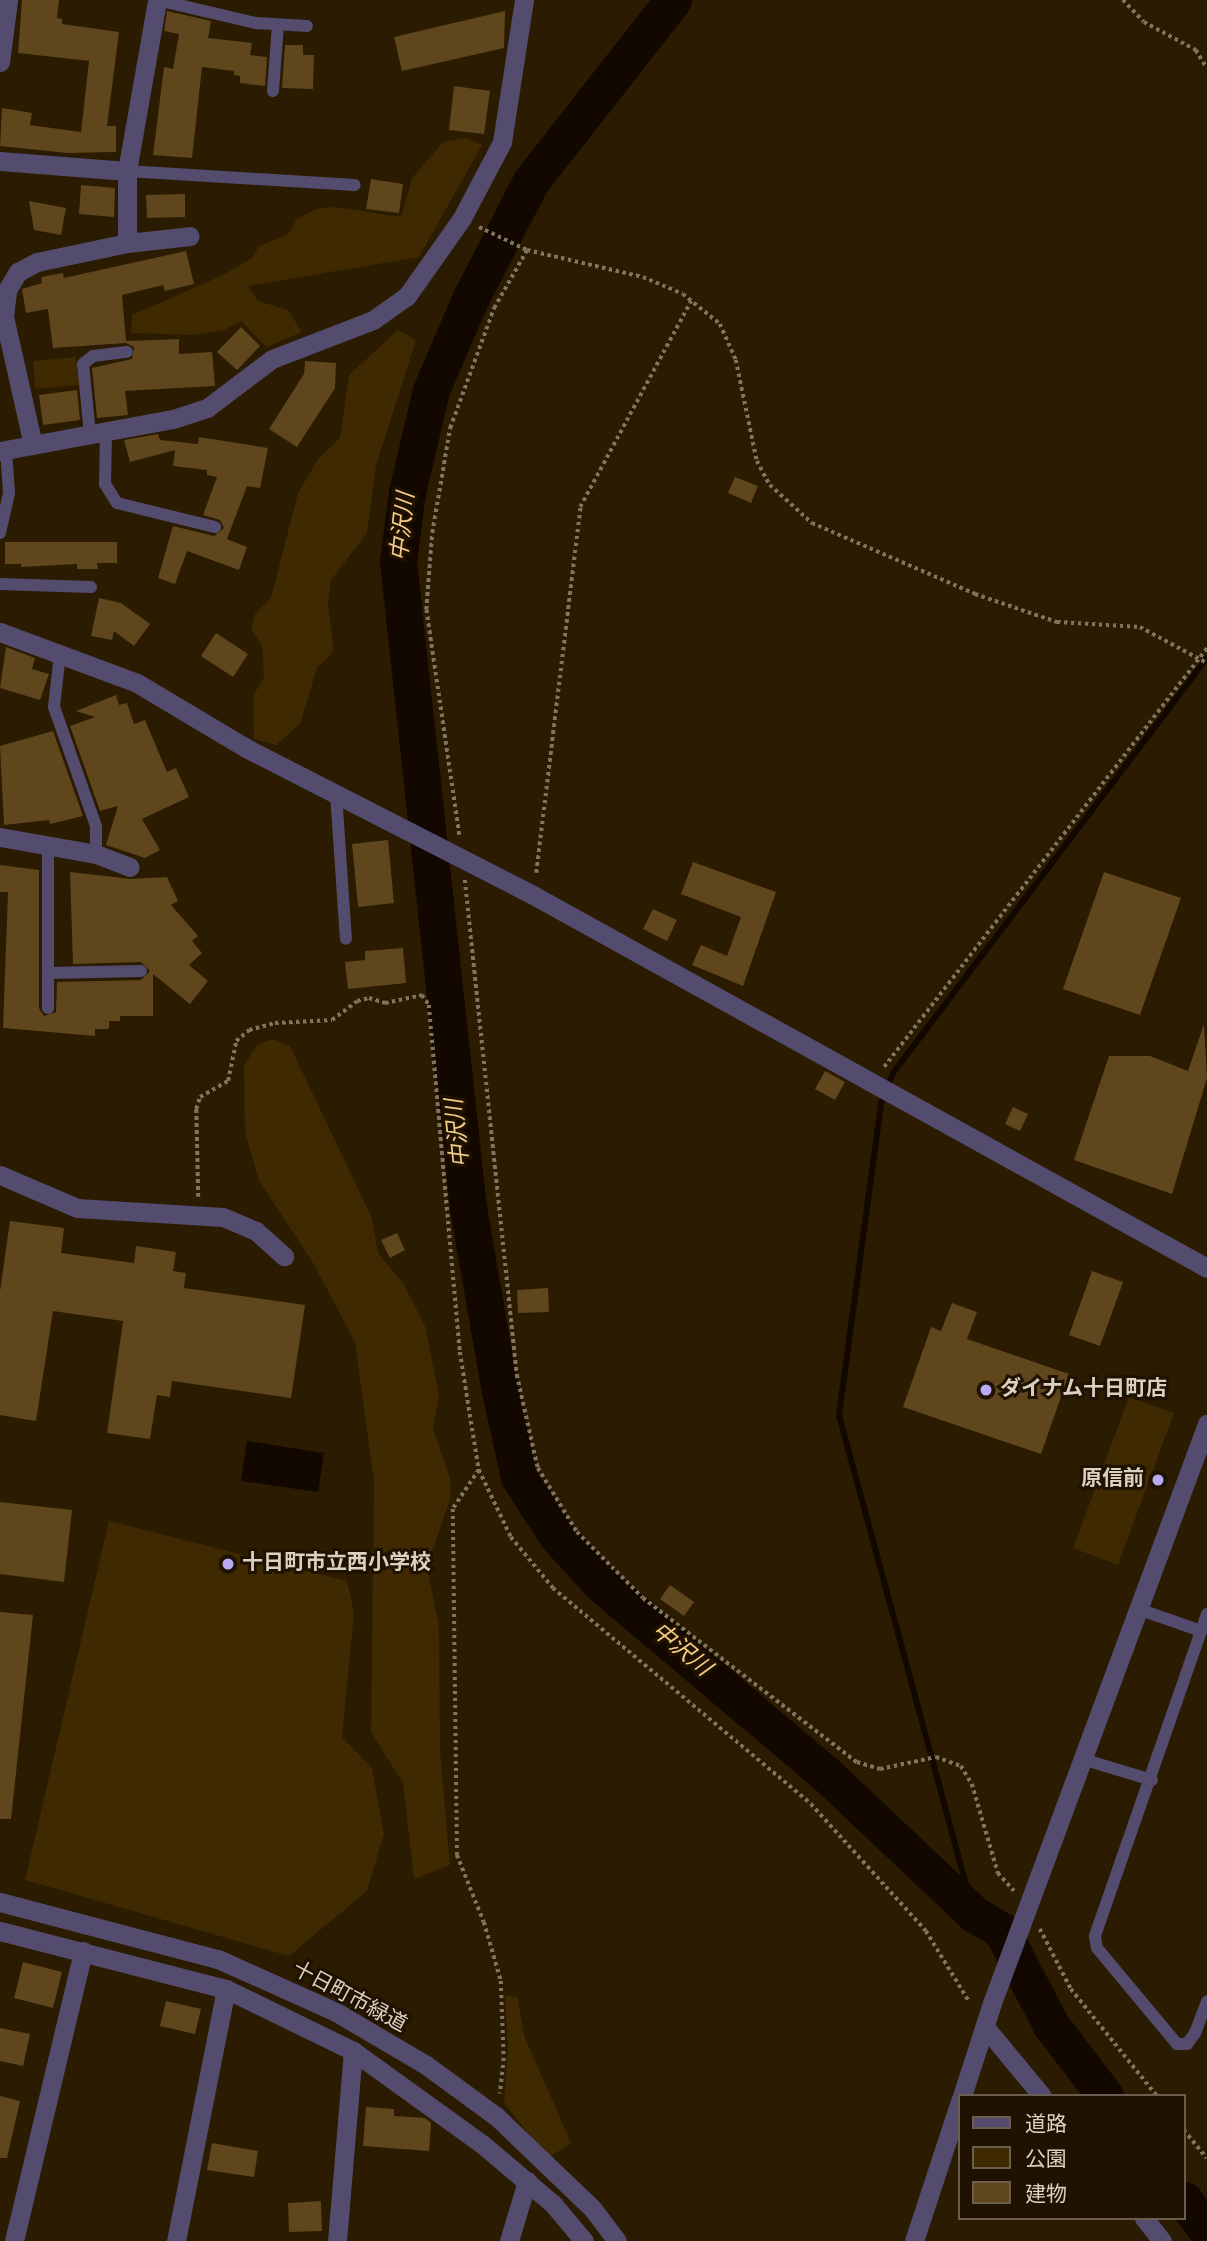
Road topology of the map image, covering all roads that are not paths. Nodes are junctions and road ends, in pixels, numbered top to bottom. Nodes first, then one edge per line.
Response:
1 (8, 0) edge
2 (157, 0) edge
3 (524, 0) edge
4 (278, 25) junction
5 (307, 26) dead end
6 (0, 62) edge
7 (273, 91) dead end
8 (0, 161) edge
9 (127, 171) junction
10 (355, 186) dead end
11 (190, 236) dead end
12 (127, 243) junction
13 (127, 352) dead end
14 (98, 433) junction
15 (33, 445) junction
16 (3, 450) edge
17 (215, 527) dead end
18 (0, 533) edge
19 (0, 584) edge
20 (91, 587) dead end
21 (0, 632) edge
22 (60, 654) junction
23 (336, 794) junction
24 (0, 837) edge
25 (48, 844) junction
26 (96, 854) junction
27 (130, 867) dead end
28 (346, 939) dead end
29 (141, 971) dead end
30 (48, 973) junction
31 (48, 1008) dead end
32 (0, 1175) edge
33 (284, 1256) dead end
34 (1207, 1268) edge
35 (1207, 1424) edge
36 (1138, 1609) junction
37 (1207, 1614) edge
38 (1201, 1632) junction
39 (1082, 1759) junction
40 (1152, 1780) junction
41 (0, 1902) edge
42 (0, 1931) edge
43 (83, 1951) junction
44 (226, 1989) junction
45 (1207, 2001) edge
46 (985, 2027) junction
47 (353, 2052) junction
48 (963, 2094) edge
49 (1040, 2094) edge
50 (958, 2107) edge
51 (527, 2181) junction
52 (1145, 2220) edge
53 (14, 2241) edge
54 (176, 2241) edge
55 (337, 2241) edge
56 (509, 2241) edge
57 (584, 2241) edge
58 (617, 2241) edge
59 (914, 2241) edge
60 (1162, 2241) edge

1 - 6 street
2 - 4 lane
2 - 9 street
3 - 14 street
4 - 5 lane
4 - 7 lane
8 - 9 street
9 - 10 lane
9 - 12 street
11 - 12 street
12 - 15 street
13 - 14 lane
14 - 15 street
14 - 17 lane
15 - 16 street
16 - 18 lane
19 - 20 lane
21 - 22 street
22 - 23 street
22 - 26 lane
23 - 28 lane
23 - 34 street
24 - 25 street
25 - 26 street
25 - 30 lane
26 - 27 street
29 - 30 lane
30 - 31 lane
32 - 33 street
35 - 36 street
36 - 38 lane
36 - 39 street
37 - 38 lane
38 - 40 lane
39 - 40 lane
39 - 46 street
40 - 45 lane
41 - 58 street, 十日町市緑道
42 - 43 street
43 - 44 street
43 - 53 street
44 - 47 street
44 - 54 street
46 - 48 street
46 - 49 street
47 - 51 street
47 - 55 street
50 - 59 street
51 - 56 street
51 - 57 street
52 - 60 street

